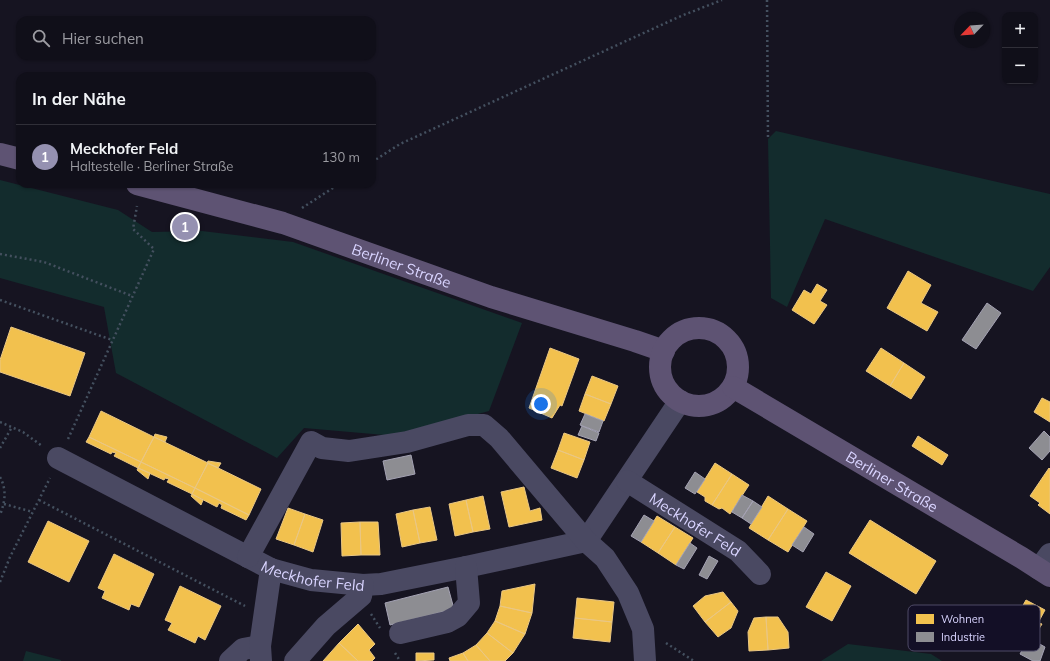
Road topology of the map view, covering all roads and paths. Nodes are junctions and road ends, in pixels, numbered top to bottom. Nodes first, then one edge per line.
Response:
1 (722, 0) edge
2 (767, 0) edge
3 (768, 139) dead end
4 (0, 154) edge
5 (16, 158) edge
6 (376, 159) edge
7 (138, 188) edge
8 (154, 188) edge
9 (333, 188) edge
10 (283, 223) junction
11 (0, 254) edge
12 (132, 296) junction
13 (0, 300) edge
14 (112, 340) junction
15 (664, 351) junction
16 (733, 387) junction
17 (680, 401) junction
18 (0, 422) edge
19 (12, 428) junction
20 (0, 448) edge
21 (58, 458) junction
22 (0, 477) edge
23 (627, 481) junction
24 (39, 500) junction
25 (4, 504) junction
26 (33, 512) junction
27 (0, 515) edge
28 (586, 541) junction
29 (248, 557) junction
30 (1046, 566) edge
31 (466, 567) junction
32 (271, 569) junction
33 (760, 574) dead end
34 (0, 582) edge
35 (363, 585) junction
36 (265, 616) junction
37 (643, 629) junction
38 (400, 633) dead end
39 (260, 654) edge
40 (230, 661) edge
41 (295, 661) edge
42 (645, 661) edge
43 (694, 661) edge

1 - 6 path
2 - 3 path
4 - 5 main road
7 - 12 path
8 - 10 main road, Berliner Straße
9 - 10 path
10 - 15 main road, Berliner Straße
11 - 12 path
12 - 14 path
13 - 14 path
14 - 21 path
15 - 16 main road
15 - 17 main road
16 - 17 main road
16 - 30 main road, Berliner Straße
17 - 23 street
18 - 19 path
19 - 20 path
19 - 21 path
21 - 24 path
21 - 29 street, Meckhofer Feld
22 - 25 path
23 - 28 street
23 - 33 street, Meckhofer Feld
24 - 26 path
24 - 36 path
25 - 26 path
25 - 27 path
26 - 34 path
28 - 29 street
28 - 31 street, Meckhofer Feld
28 - 37 street
29 - 32 street, Meckhofer Feld
31 - 35 street, Meckhofer Feld
31 - 38 street
32 - 35 street, Meckhofer Feld
32 - 36 street
35 - 41 street
36 - 39 street
37 - 42 street
37 - 43 path
39 - 40 street

